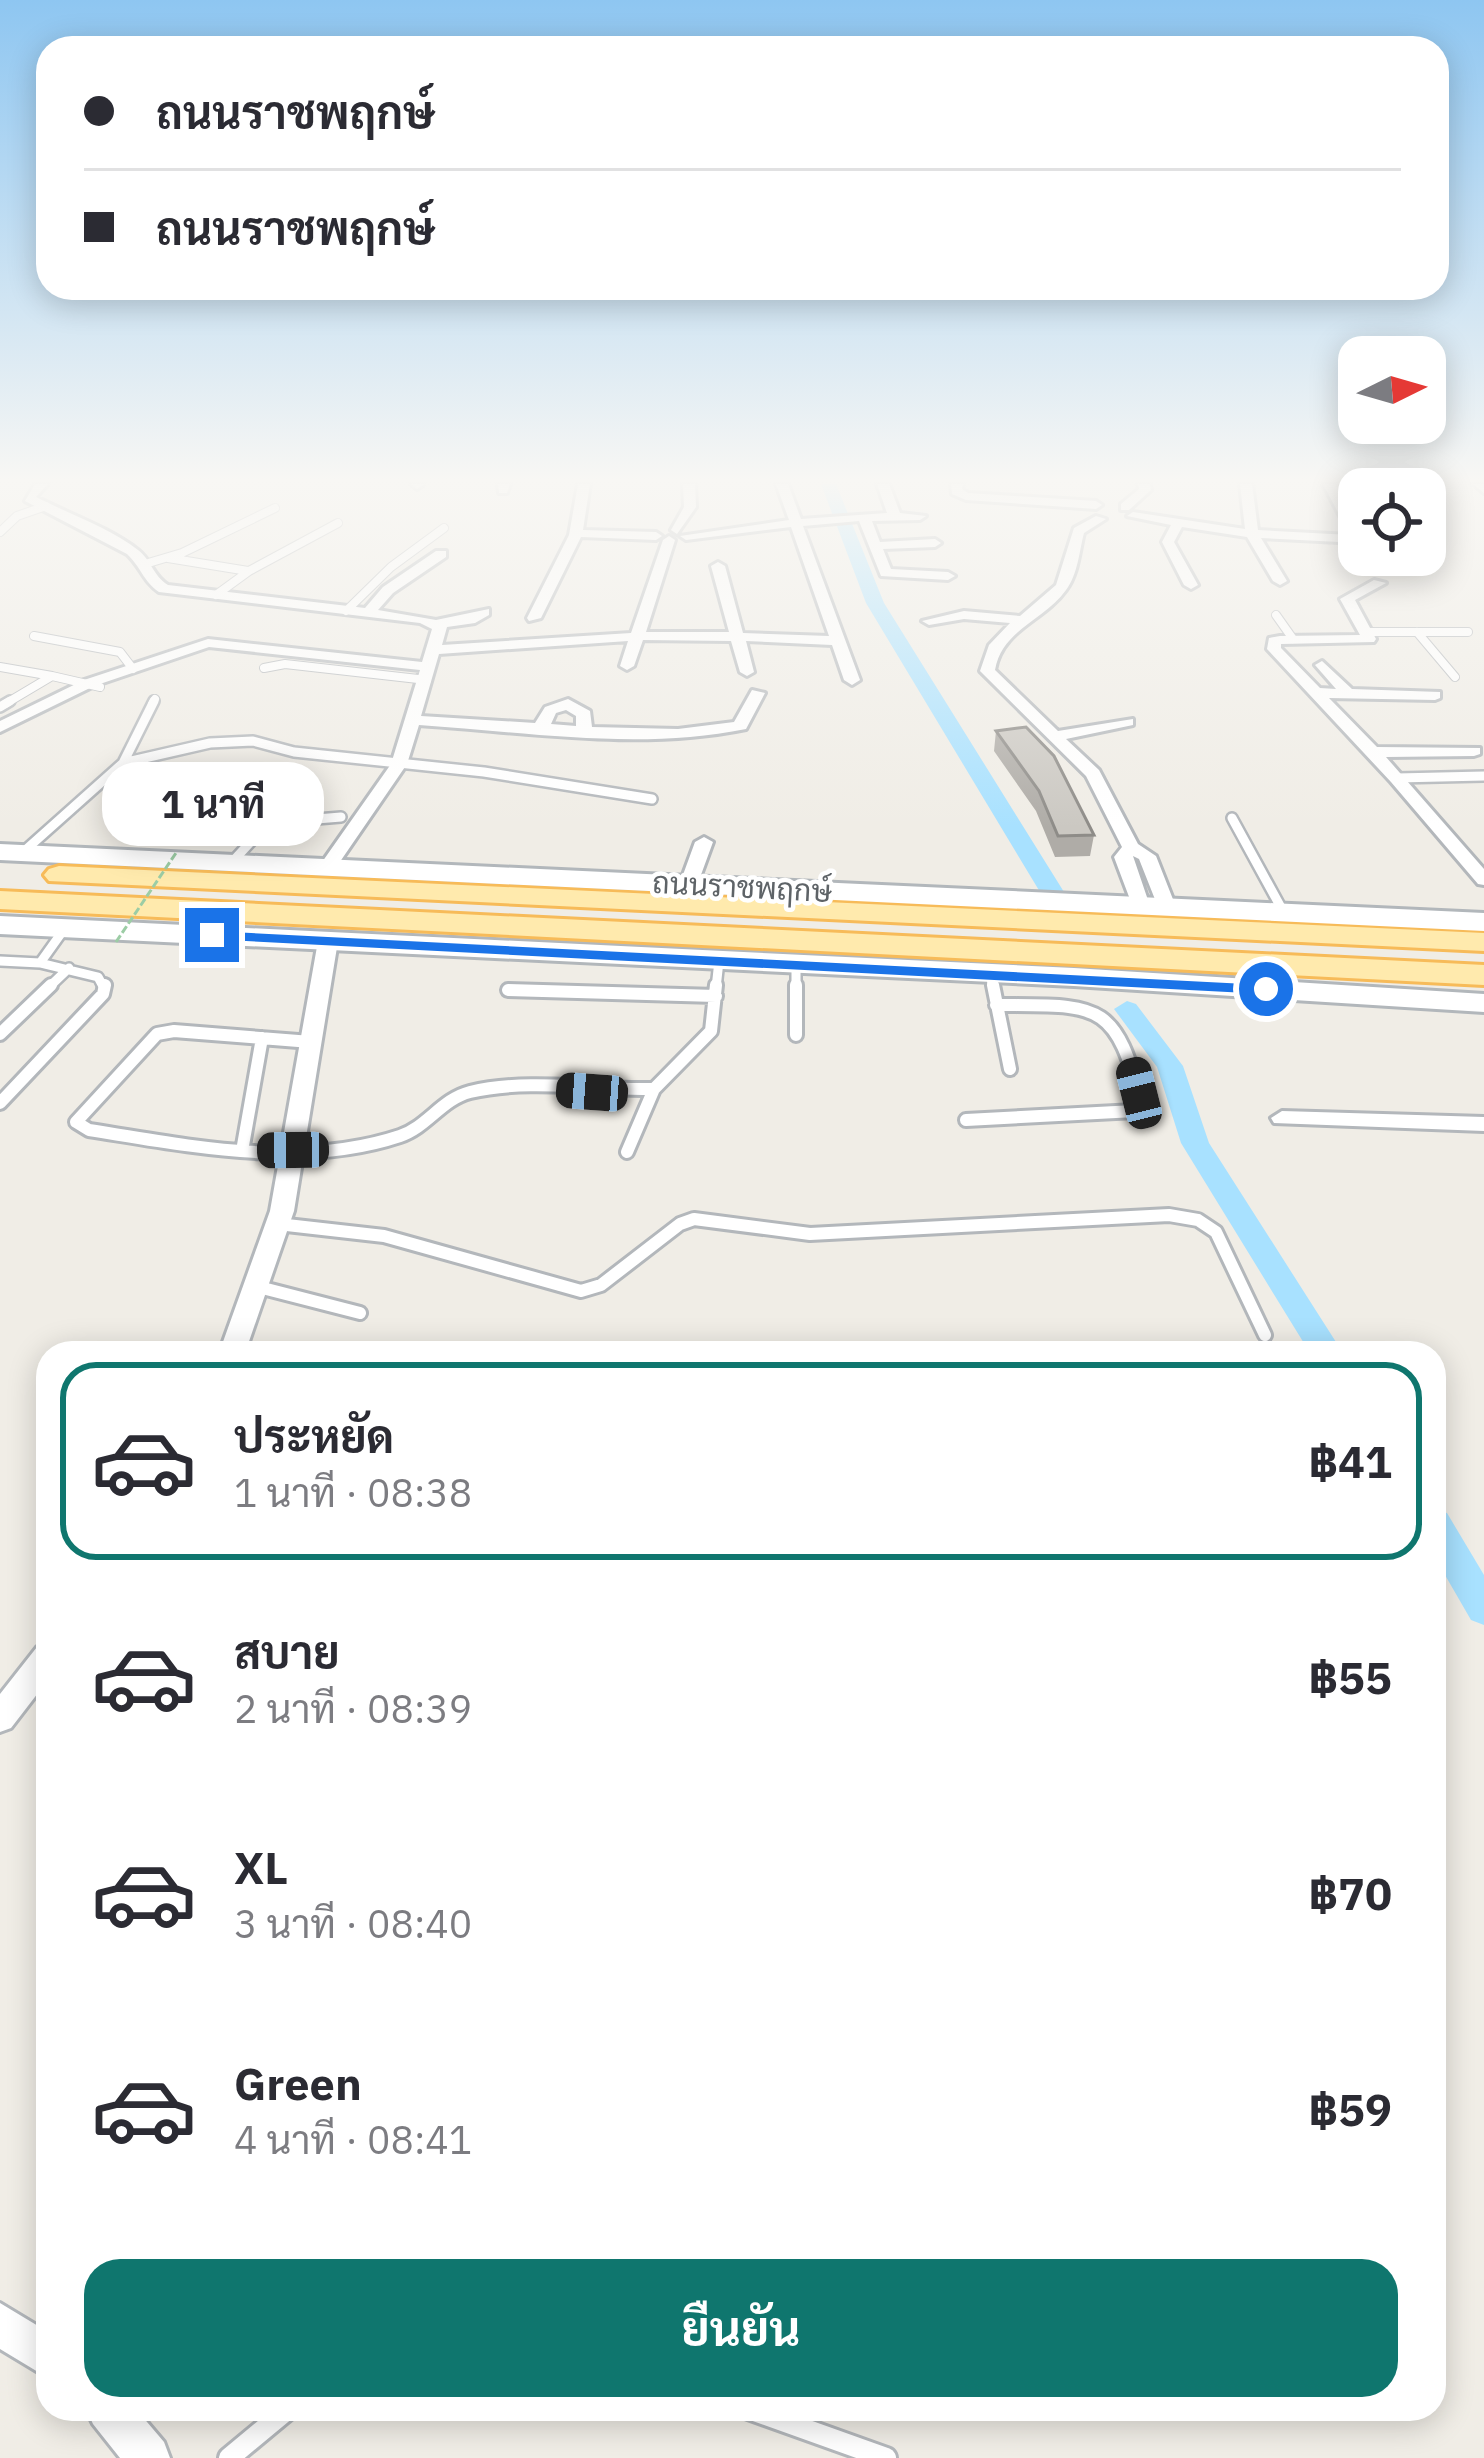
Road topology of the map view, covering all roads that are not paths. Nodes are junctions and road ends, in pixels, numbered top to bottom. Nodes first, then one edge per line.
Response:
1 (239, 599) edge
2 (359, 599) edge
3 (380, 599) edge
4 (543, 599) edge
5 (650, 599) edge
6 (728, 599) edge
7 (823, 599) edge
8 (1047, 599) edge
9 (1348, 599) edge
10 (346, 611) junction
11 (484, 612) dead end
12 (367, 614) junction
13 (1276, 615) dead end
14 (534, 618) dead end
15 (1020, 620) junction
16 (929, 621) dead end
17 (639, 632) junction
18 (1368, 632) junction
19 (1417, 632) junction
20 (1468, 632) dead end
21 (34, 636) dead end
22 (740, 636) junction
23 (437, 638) junction
24 (1293, 639) junction
25 (839, 641) junction
26 (1322, 665) dead end
27 (627, 666) dead end
28 (0, 667) edge
29 (264, 668) dead end
30 (134, 669) junction
31 (747, 672) dead end
32 (428, 673) junction
33 (52, 676) junction
34 (1455, 677) dead end
35 (852, 680) dead end
36 (100, 683) junction
37 (1346, 692) junction
38 (757, 693) dead end
39 (1316, 693) junction
40 (1435, 695) dead end
41 (155, 699) dead end
42 (0, 706) edge
43 (416, 720) junction
44 (1127, 722) dead end
45 (7, 725) edge
46 (541, 728) junction
47 (584, 731) junction
48 (1055, 736) junction
49 (1474, 751) dead end
50 (1372, 752) junction
51 (123, 763) junction
52 (399, 764) junction
53 (1484, 776) edge
54 (1397, 778) junction
55 (652, 800) dead end
56 (341, 818) dead end
57 (1232, 818) dead end
58 (704, 842) dead end
59 (5, 858) edge
60 (329, 865) junction
61 (235, 873) junction
62 (1484, 880) edge
63 (689, 884) junction
64 (0, 899) edge
65 (1143, 906) junction
66 (1284, 913) junction
67 (965, 916) junction
68 (1484, 922) edge
69 (0, 925) edge
70 (65, 928) junction
71 (328, 941) junction
72 (1484, 942) edge
73 (1196, 959) junction
74 (719, 961) junction
75 (2, 962) edge
76 (40, 963) junction
77 (796, 964) junction
78 (69, 968) junction
79 (979, 972) junction
80 (1484, 975) edge
81 (508, 990) dead end
82 (716, 997) junction
83 (1484, 1003) edge
84 (996, 1006) junction
85 (0, 1034) edge
86 (796, 1035) dead end
87 (262, 1038) junction
88 (313, 1042) junction
89 (1010, 1069) dead end
90 (654, 1089) junction
91 (0, 1103) edge
92 (1282, 1118) dead end
93 (966, 1120) dead end
94 (1484, 1124) edge
95 (293, 1150) junction
96 (242, 1151) junction
97 (627, 1152) dead end
98 (278, 1224) junction
99 (254, 1285) junction
100 (360, 1313) dead end
101 (1265, 1335) dead end
102 (236, 1341) edge
103 (36, 1671) edge
104 (0, 1718) edge
105 (0, 2324) edge
106 (36, 2349) edge
107 (118, 2421) edge
108 (274, 2421) edge
109 (783, 2421) edge
110 (148, 2458) edge
111 (229, 2458) edge
112 (886, 2458) edge

1 - 10 street
2 - 10 lane
3 - 12 street
4 - 14 street
5 - 17 street
6 - 22 street
7 - 25 street
8 - 15 street
9 - 18 street
10 - 12 street
11 - 23 street
12 - 23 street
13 - 24 lane
15 - 16 street
15 - 48 street
17 - 22 street
17 - 23 street
17 - 27 street
18 - 19 lane
18 - 24 street
19 - 20 lane
19 - 34 lane
21 - 30 lane
22 - 25 street
22 - 31 street
23 - 32 street
24 - 39 street
25 - 35 street
26 - 37 street
28 - 33 lane
29 - 32 lane
30 - 32 street
30 - 36 street
32 - 43 street
33 - 36 lane
33 - 42 lane
36 - 45 street
37 - 39 street
37 - 40 street
38 - 47 street
39 - 50 street
41 - 51 lane
43 - 46 street
43 - 52 street
44 - 48 street
46 - 47 street
46 - 47 street
48 - 65 street
49 - 50 street
50 - 54 street
51 - 52 lane
51 - 59 lane
52 - 55 lane
52 - 60 street
53 - 54 lane
54 - 62 street
56 - 61 lane
57 - 66 lane
58 - 63 street
59 - 61 main road, ถนนราชพฤกษ์
60 - 61 main road, ถนนราชพฤกษ์
60 - 63 main road, ถนนราชพฤกษ์
61 - 67 main road, ถนนราชพฤกษ์
63 - 65 main road, ถนนราชพฤกษ์
64 - 73 main road, ถนนราชพฤกษ์
65 - 66 main road, ถนนราชพฤกษ์
65 - 67 main road
66 - 68 main road, ถนนราชพฤกษ์
67 - 72 main road, ถนนราชพฤกษ์
69 - 70 main road
70 - 71 main road
70 - 76 lane
71 - 74 main road
71 - 88 street
73 - 79 main road
73 - 80 main road, ถนนราชพฤกษ์
74 - 77 main road
74 - 82 lane
75 - 76 lane
76 - 78 lane
77 - 79 main road
77 - 86 lane
78 - 85 lane
78 - 91 lane
79 - 83 main road
79 - 84 lane
81 - 82 lane
82 - 90 lane
84 - 89 lane
84 - 93 lane
87 - 88 lane
87 - 96 lane
87 - 96 lane
88 - 95 street
90 - 95 lane
90 - 97 lane
92 - 94 street
95 - 96 lane
95 - 98 street
98 - 99 street
98 - 101 lane
99 - 100 lane
99 - 102 street
103 - 104 street
105 - 106 street
107 - 110 street
108 - 111 lane
109 - 112 lane

